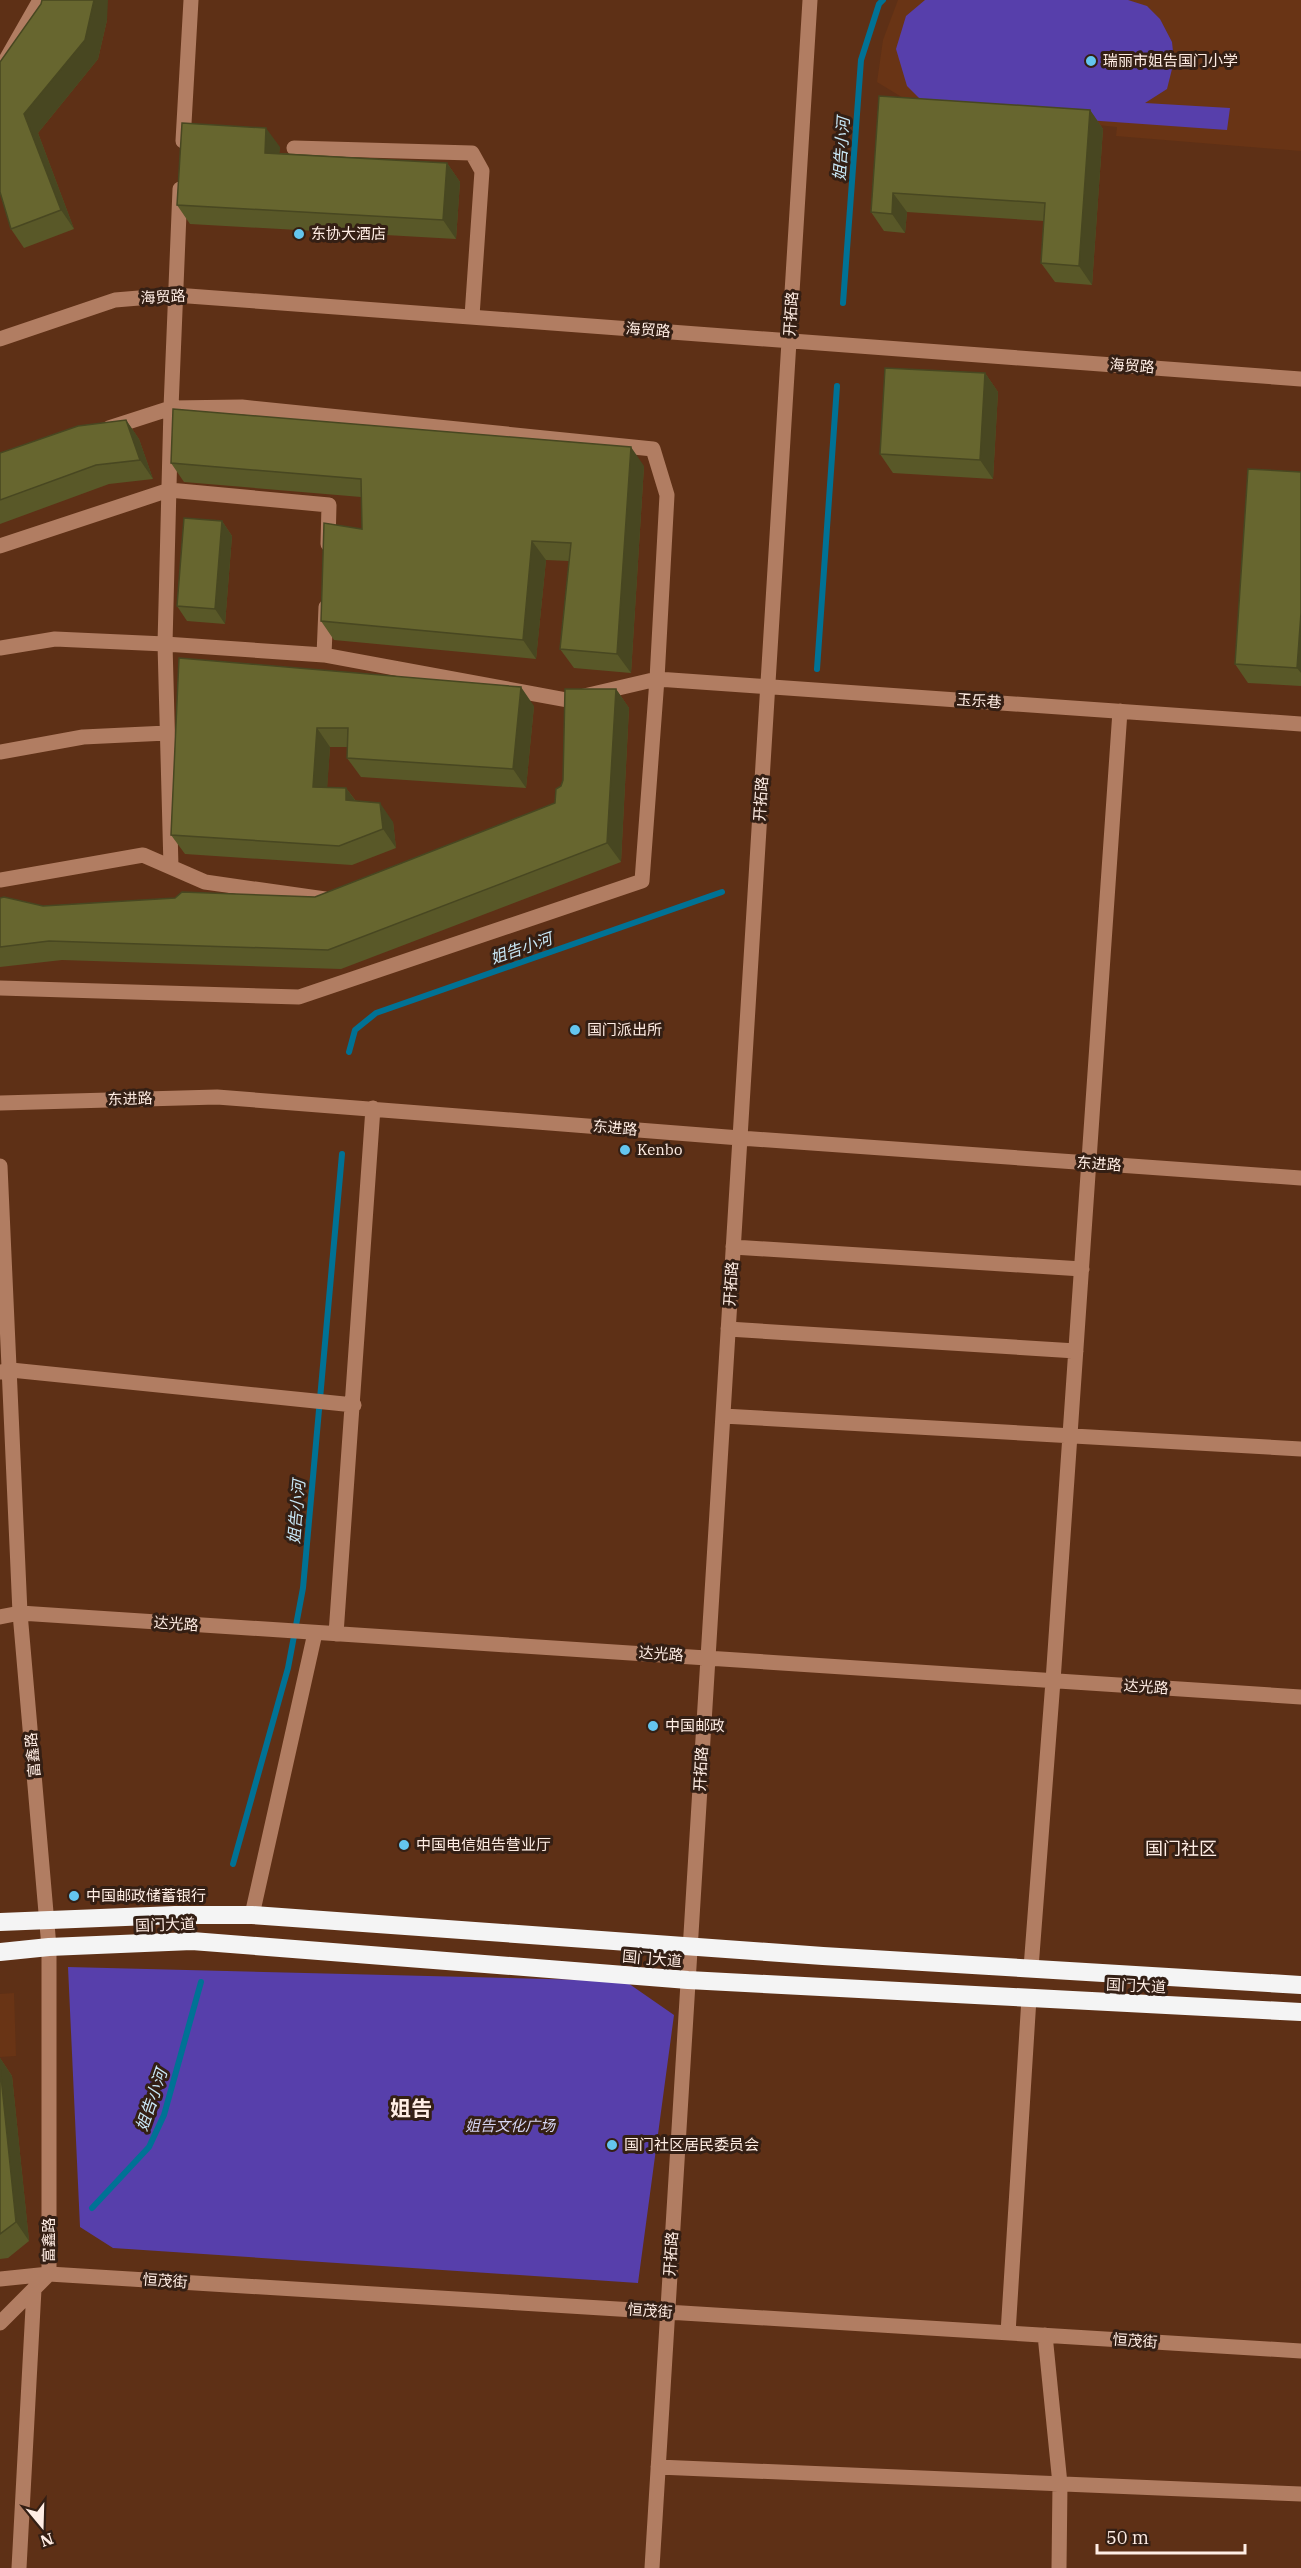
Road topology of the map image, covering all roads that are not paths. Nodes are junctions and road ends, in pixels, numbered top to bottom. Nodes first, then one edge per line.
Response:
1 (40, 0) edge
2 (191, 0) edge
3 (810, 0) edge
4 (0, 70) edge
5 (294, 148) dead end
6 (182, 153) edge
7 (181, 177) edge
8 (175, 295) junction
9 (472, 316) junction
10 (0, 339) edge
11 (789, 341) junction
12 (1301, 379) edge
13 (171, 408) junction
14 (91, 434) edge
15 (169, 490) junction
16 (0, 546) edge
17 (327, 563) edge
18 (326, 597) edge
19 (165, 644) junction
20 (0, 648) edge
21 (324, 655) junction
22 (657, 679) junction
23 (768, 687) junction
24 (1120, 711) junction
25 (1301, 724) edge
26 (167, 733) junction
27 (0, 752) edge
28 (171, 867) junction
29 (0, 880) edge
30 (335, 895) edge
31 (0, 988) edge
32 (0, 1103) edge
33 (373, 1108) junction
34 (740, 1138) junction
35 (1089, 1163) junction
36 (0, 1166) edge
37 (1301, 1178) edge
38 (733, 1247) junction
39 (1082, 1269) junction
40 (728, 1329) junction
41 (1076, 1351) junction
42 (5, 1371) edge
43 (354, 1405) junction
44 (723, 1416) junction
45 (1070, 1436) junction
46 (1301, 1449) edge
47 (20, 1613) junction
48 (0, 1617) edge
49 (312, 1632) junction
50 (336, 1634) junction
51 (708, 1657) junction
52 (1053, 1681) junction
53 (1301, 1697) edge
54 (252, 1915) junction
55 (47, 1920) junction
56 (0, 1922) edge
57 (690, 1946) junction
58 (49, 1947) junction
59 (0, 1952) edge
60 (1031, 1968) junction
61 (688, 1980) junction
62 (1301, 1985) edge
63 (1029, 1998) junction
64 (1301, 2012) edge
65 (49, 2274) junction
66 (0, 2279) edge
67 (34, 2289) junction
68 (668, 2312) junction
69 (0, 2322) edge
70 (1008, 2333) junction
71 (1045, 2335) junction
72 (1301, 2351) edge
73 (658, 2467) junction
74 (1060, 2484) junction
75 (1301, 2494) edge
76 (19, 2568) edge
77 (652, 2568) edge
78 (1059, 2568) edge

1 - 4 street
2 - 6 street
3 - 11 street, 开拓路
5 - 9 street
7 - 8 street
8 - 9 street, 海贸路
8 - 10 street, 海贸路
8 - 13 street
9 - 11 street, 海贸路
11 - 12 street, 海贸路
11 - 23 street, 开拓路
13 - 14 street
13 - 15 street
13 - 22 street
15 - 16 street
15 - 17 street
15 - 19 street
18 - 21 street
19 - 20 street
19 - 21 street
19 - 26 street
21 - 22 street, 玉乐巷
22 - 23 street, 玉乐巷
22 - 31 street
23 - 24 street, 玉乐巷
23 - 34 street, 开拓路
24 - 25 street, 玉乐巷
24 - 35 street
26 - 27 street
26 - 28 street
28 - 29 street
28 - 30 street
32 - 33 street, 东进路
33 - 34 street, 东进路
33 - 43 street
34 - 35 street, 东进路
34 - 38 street, 开拓路
35 - 37 street, 东进路
35 - 39 street
36 - 42 street, 富鑫路
38 - 39 street
38 - 40 street, 开拓路
39 - 41 street
40 - 41 street
40 - 44 street, 开拓路
41 - 45 street
42 - 43 street
42 - 47 street, 富鑫路
43 - 50 street
44 - 45 street
44 - 51 street, 开拓路
45 - 46 street
45 - 52 street
47 - 48 street, 达光路
47 - 49 street, 达光路
47 - 55 street, 富鑫路
49 - 50 street, 达光路
49 - 54 street
50 - 51 street, 达光路
51 - 52 street, 达光路
51 - 57 street, 开拓路
52 - 53 street, 达光路
52 - 60 street
54 - 55 highway, 国门大道
54 - 57 highway, 国门大道
55 - 56 highway, 国门大道
55 - 58 street, 富鑫路
57 - 60 highway, 国门大道
57 - 61 street, 开拓路
58 - 59 highway, 国门大道
58 - 61 highway, 国门大道
58 - 65 street, 富鑫路
60 - 62 highway, 国门大道
61 - 63 highway, 国门大道
61 - 68 street, 开拓路
63 - 64 highway, 国门大道
63 - 70 street
65 - 66 street, 恒茂街
65 - 67 street, 富鑫路
65 - 68 street, 恒茂街
67 - 69 street, 富鑫路
67 - 76 street
68 - 70 street, 恒茂街
68 - 73 street, 开拓路
70 - 71 street, 恒茂街
71 - 72 street, 恒茂街
71 - 74 street
73 - 74 street
73 - 77 street, 开拓路
74 - 75 street
74 - 78 street

